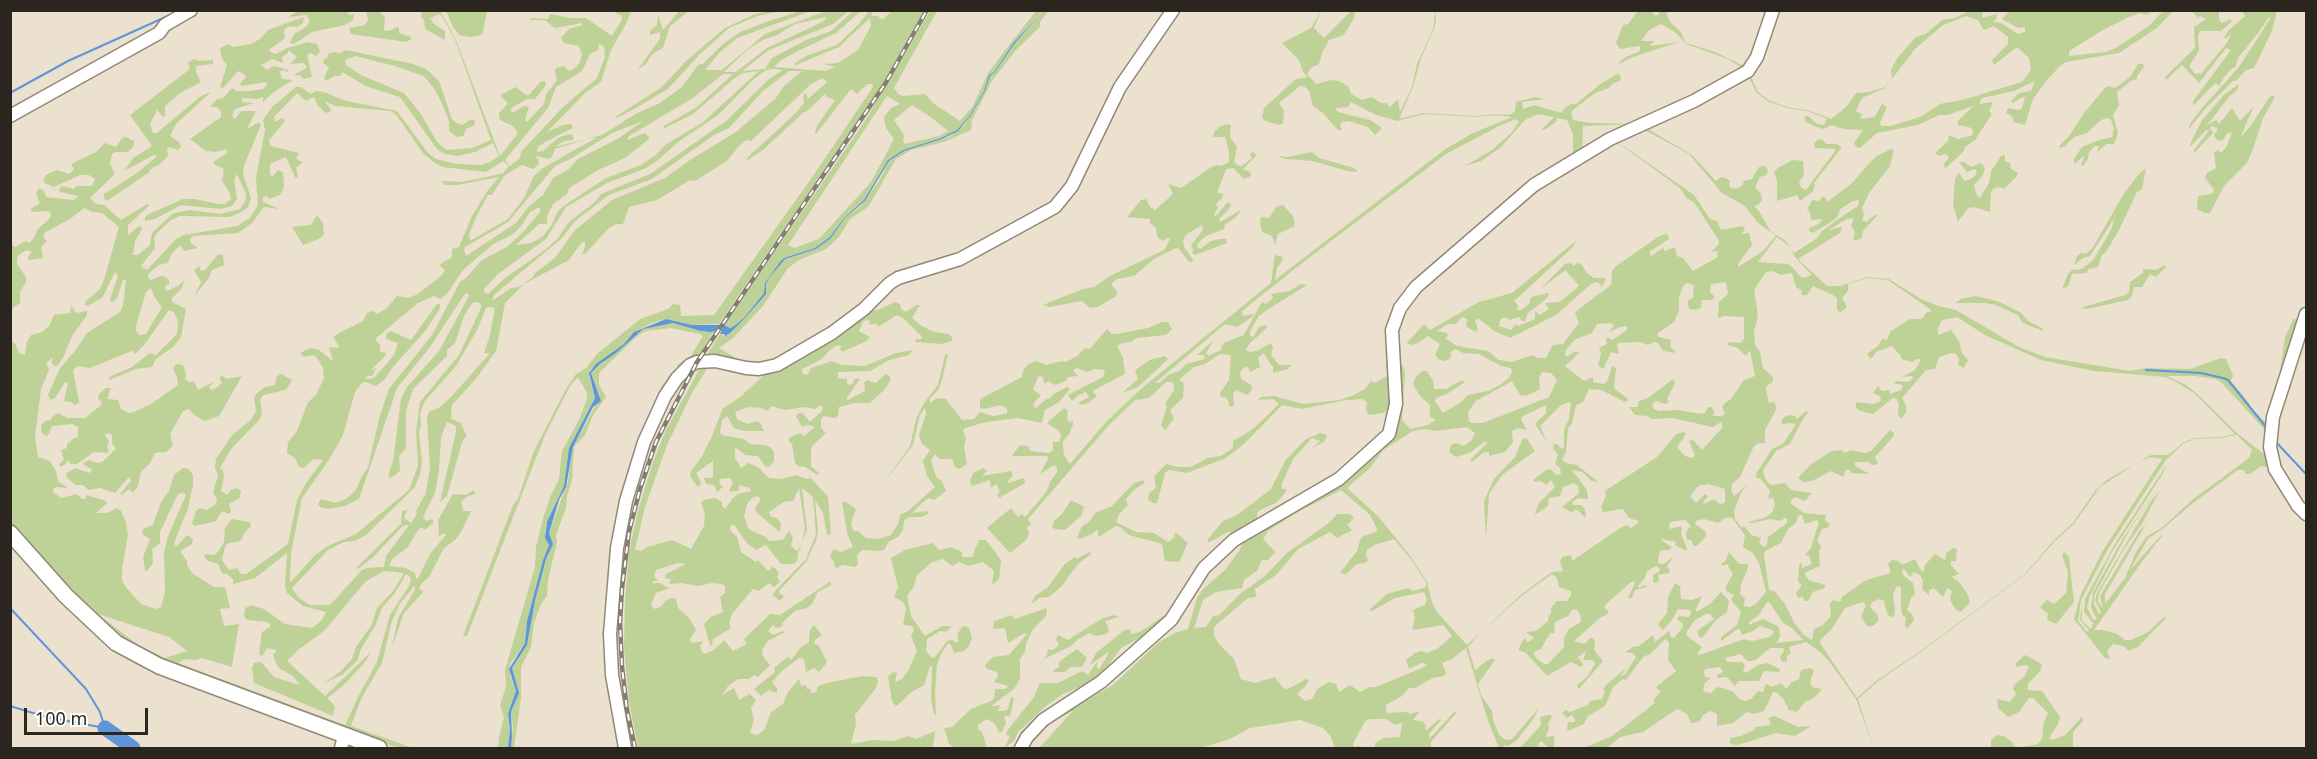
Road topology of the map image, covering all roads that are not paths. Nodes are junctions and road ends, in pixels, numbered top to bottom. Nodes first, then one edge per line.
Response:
1 (191, 10) edge
2 (1173, 10) edge
3 (1773, 10) edge
4 (10, 116) edge
5 (2307, 314) edge
6 (2307, 514) edge
7 (10, 533) edge
8 (342, 742) edge
9 (379, 748) edge
10 (625, 748) edge
11 (1021, 748) edge

1 - 4 street
2 - 10 street
3 - 11 street
5 - 6 street
7 - 8 main road
8 - 9 main road

